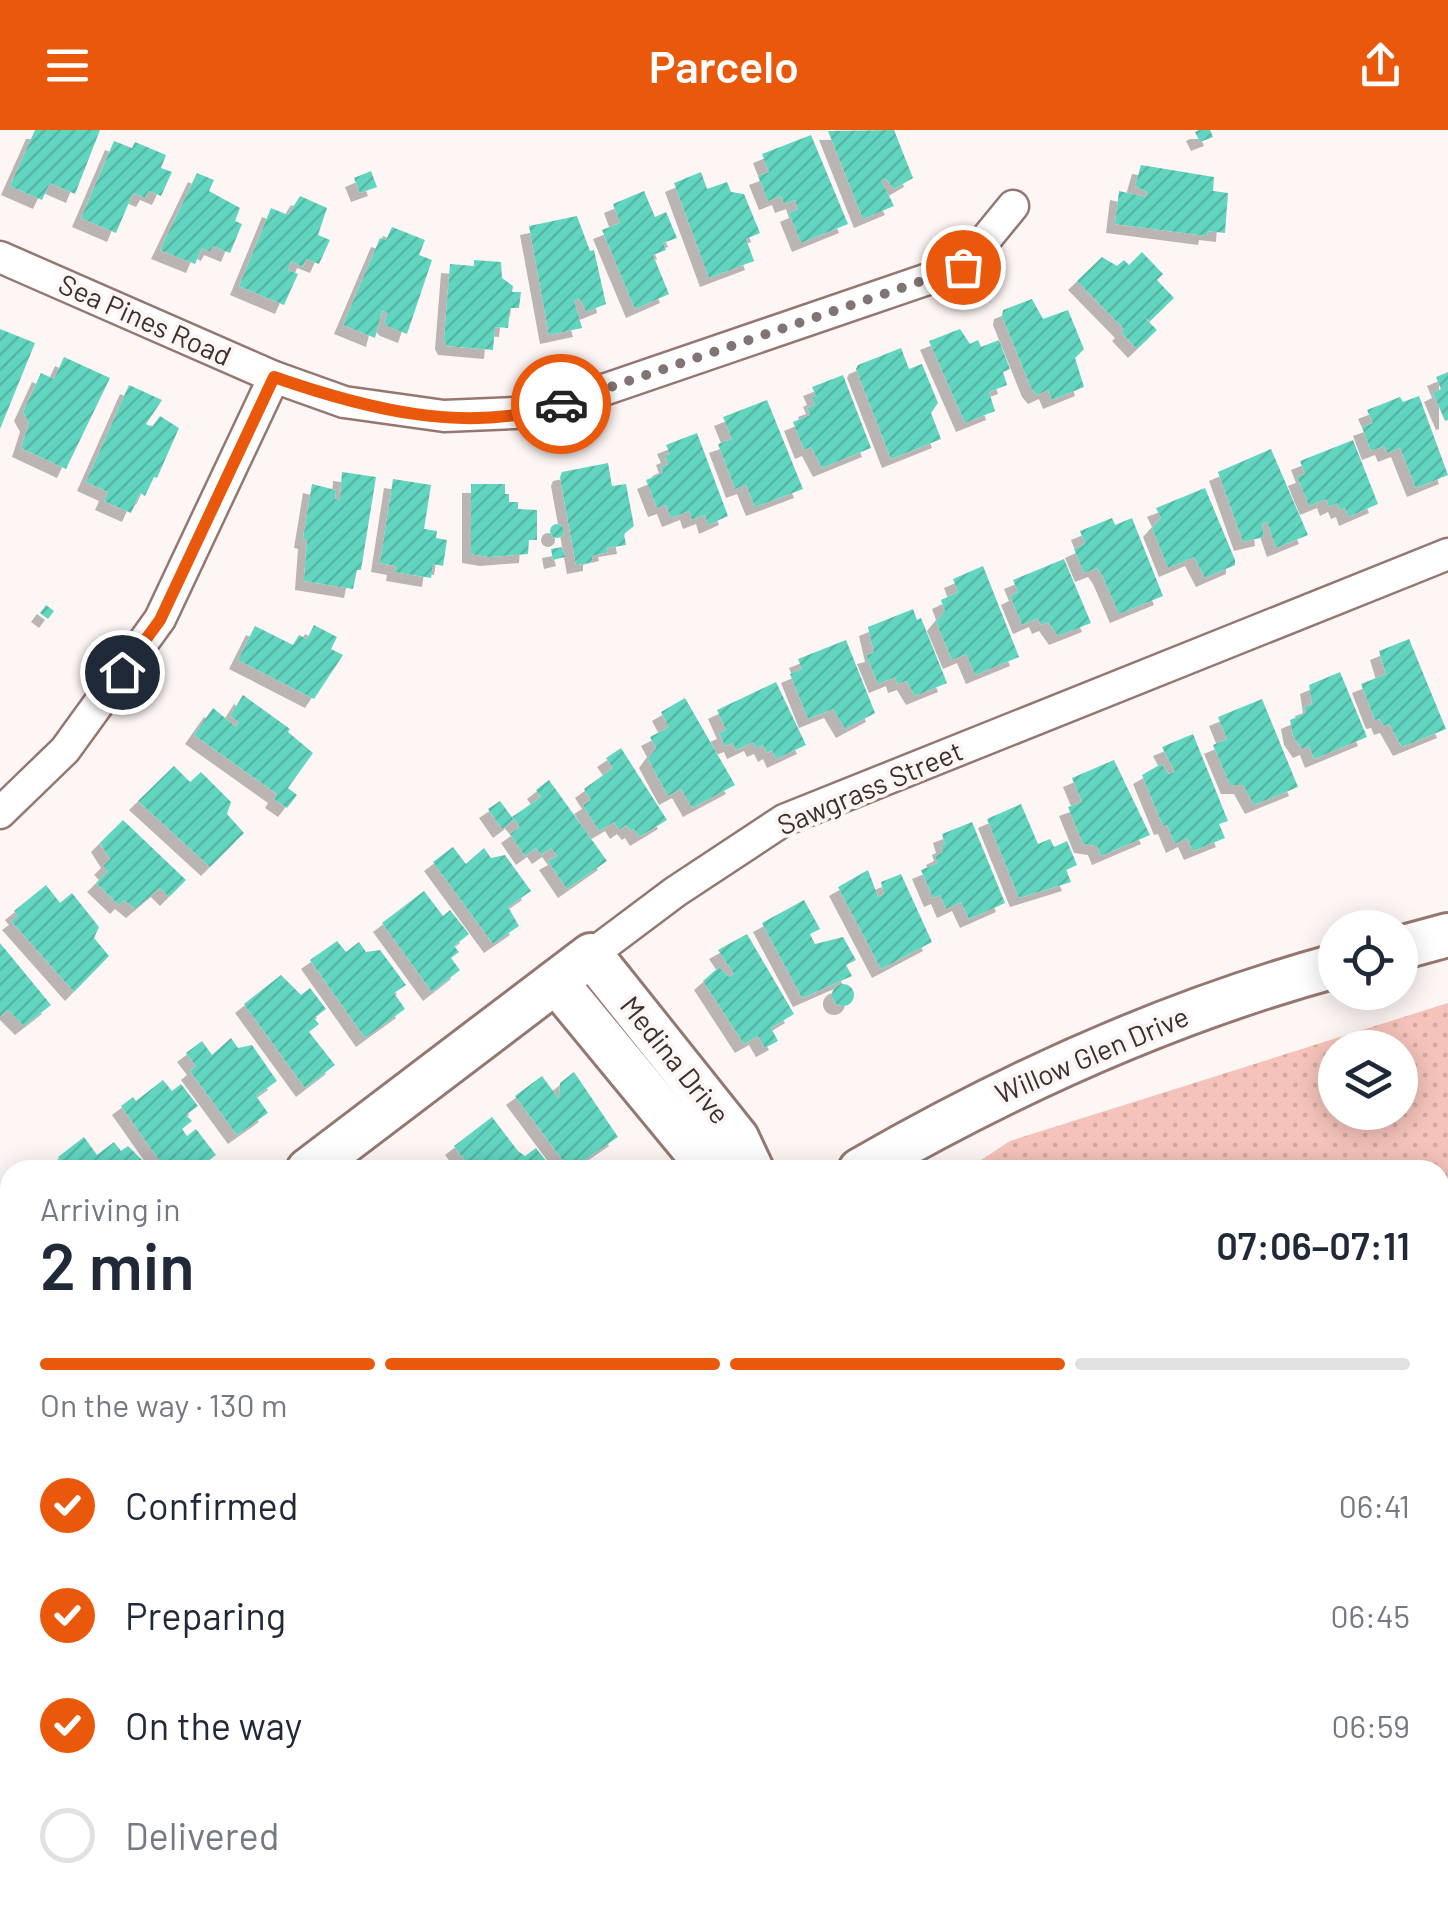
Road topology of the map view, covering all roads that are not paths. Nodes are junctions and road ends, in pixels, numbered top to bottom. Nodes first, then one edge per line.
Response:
1 (1014, 206) dead end
2 (0, 257) edge
3 (274, 377) junction
4 (1448, 554) edge
5 (0, 813) edge
6 (1448, 935) edge
7 (1418, 943) edge
8 (591, 955) junction
9 (1318, 971) edge
10 (556, 982) junction
11 (321, 1160) edge
12 (703, 1160) edge
13 (747, 1160) edge
14 (877, 1160) edge

1 - 3 street, Sea Pines Road
2 - 3 street, Sea Pines Road
3 - 5 street
4 - 8 street, Sawgrass Street
6 - 7 street
8 - 10 street, Sawgrass Street
8 - 13 street, Medina Drive
9 - 14 street, Willow Glen Drive
10 - 11 street, Sawgrass Street
10 - 12 street, Medina Drive

